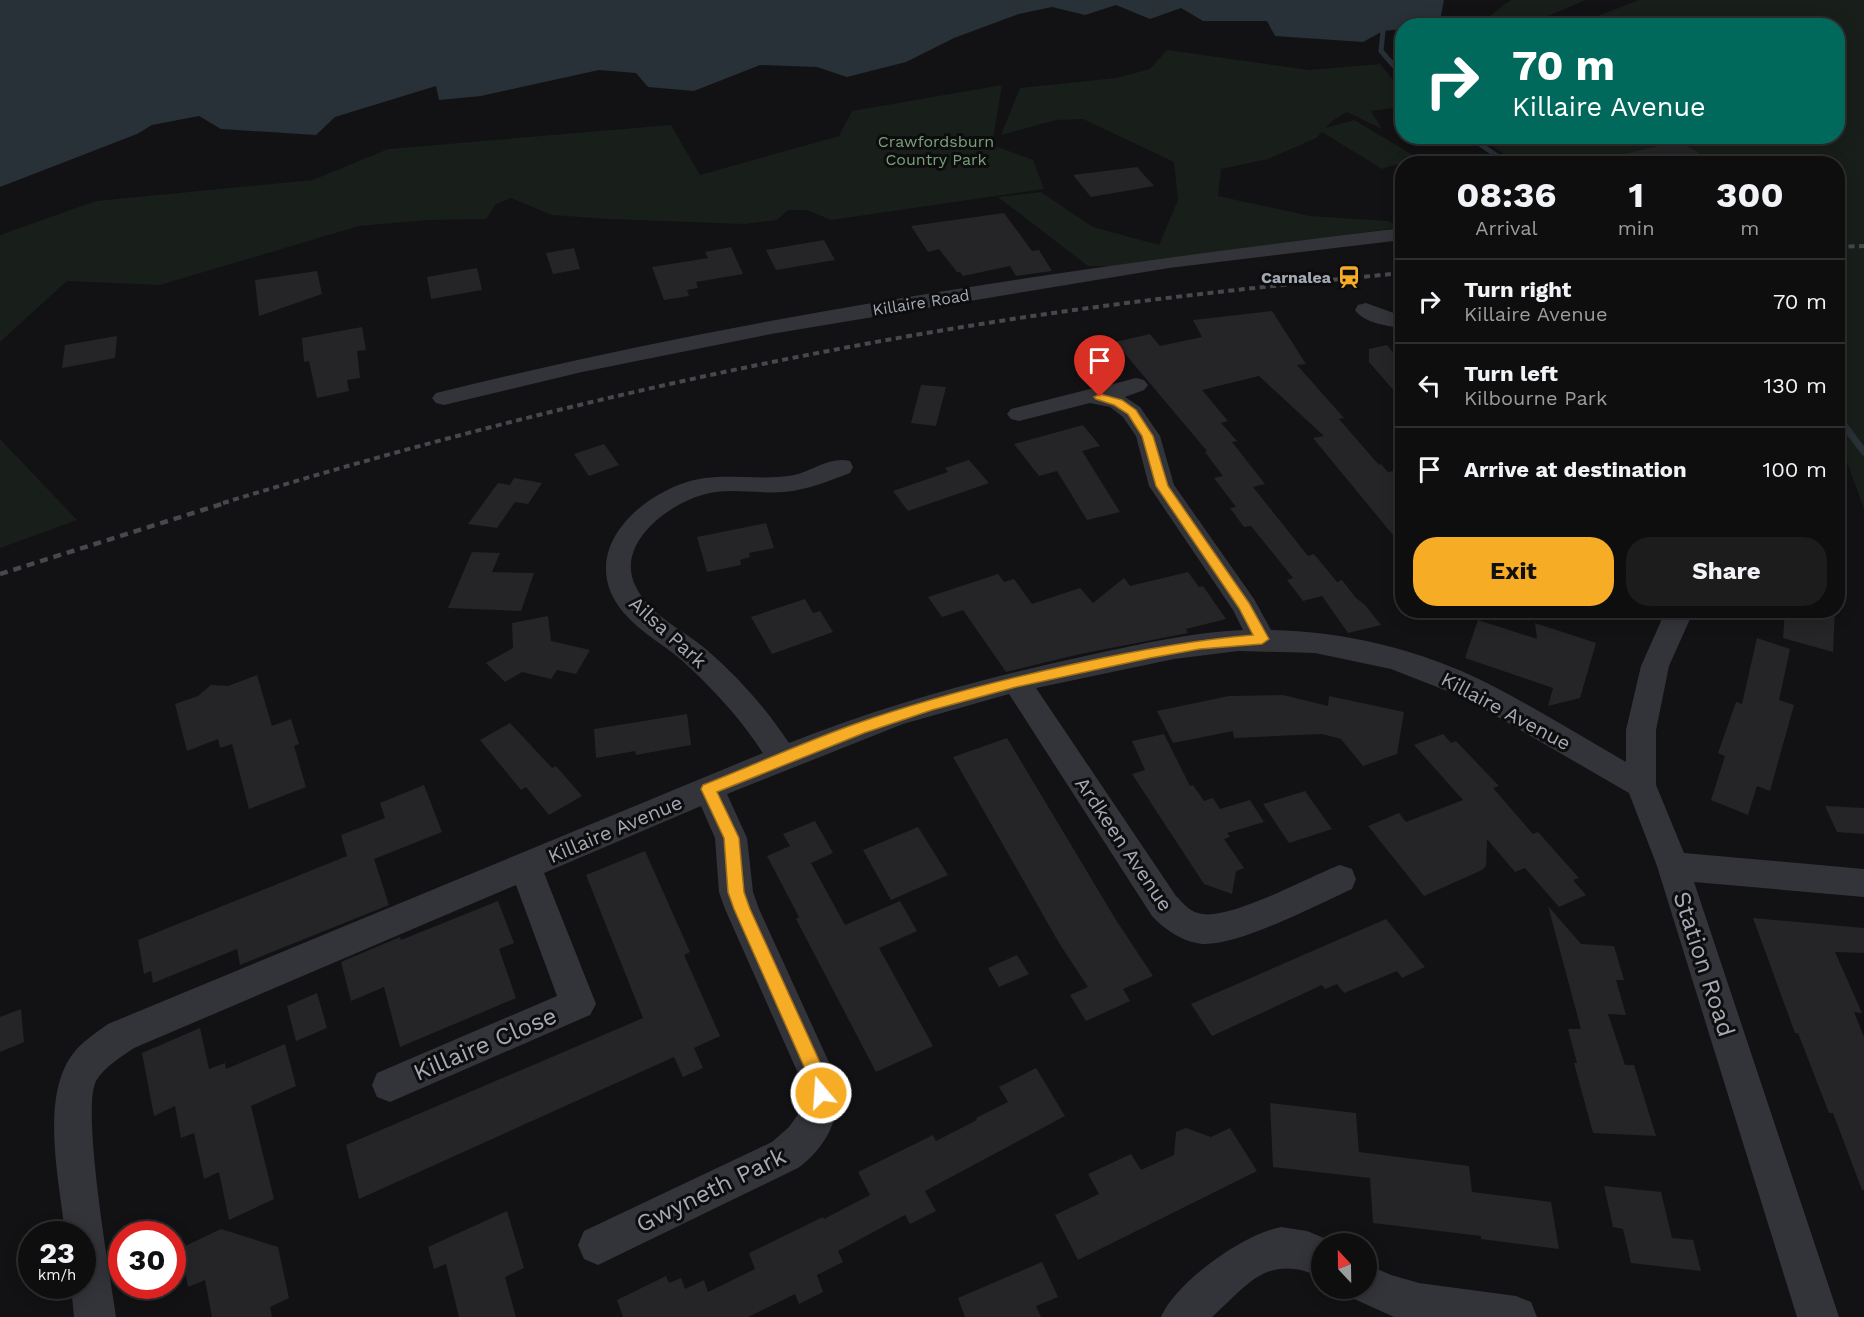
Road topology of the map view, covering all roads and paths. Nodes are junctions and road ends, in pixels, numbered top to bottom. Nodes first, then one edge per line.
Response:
1 (1395, 235) edge
2 (1366, 310) dead end
3 (1395, 321) edge
4 (1137, 385) dead end
5 (444, 398) dead end
6 (1109, 399) junction
7 (1020, 414) dead end
8 (841, 467) dead end
9 (1676, 618) edge
10 (1262, 639) junction
11 (1016, 682) junction
12 (783, 759) junction
13 (1641, 785) junction
14 (709, 789) junction
15 (1673, 866) junction
16 (525, 867) junction
17 (1340, 879) dead end
18 (1864, 883) edge
19 (390, 1084) dead end
20 (598, 1245) dead end
21 (1311, 1253) edge
22 (1377, 1290) edge
23 (95, 1317) edge
24 (1182, 1317) edge
25 (1516, 1317) edge
26 (1818, 1317) edge

1 - 5 street, Killaire Road
2 - 3 street
4 - 6 street
6 - 7 street
6 - 10 street
8 - 12 street, Ailsa Park
9 - 13 street, Station Road
10 - 11 street, Killaire Avenue
10 - 13 street, Killaire Avenue
11 - 12 street, Killaire Avenue
11 - 17 street, Ardkeen Avenue
12 - 14 street, Killaire Avenue
13 - 15 street, Station Road
14 - 16 street, Killaire Avenue
14 - 20 street, Gwyneth Park
15 - 18 street
15 - 26 street, Station Road
16 - 19 street, Killaire Close
16 - 23 street, Killaire Avenue
21 - 24 street
22 - 25 street

